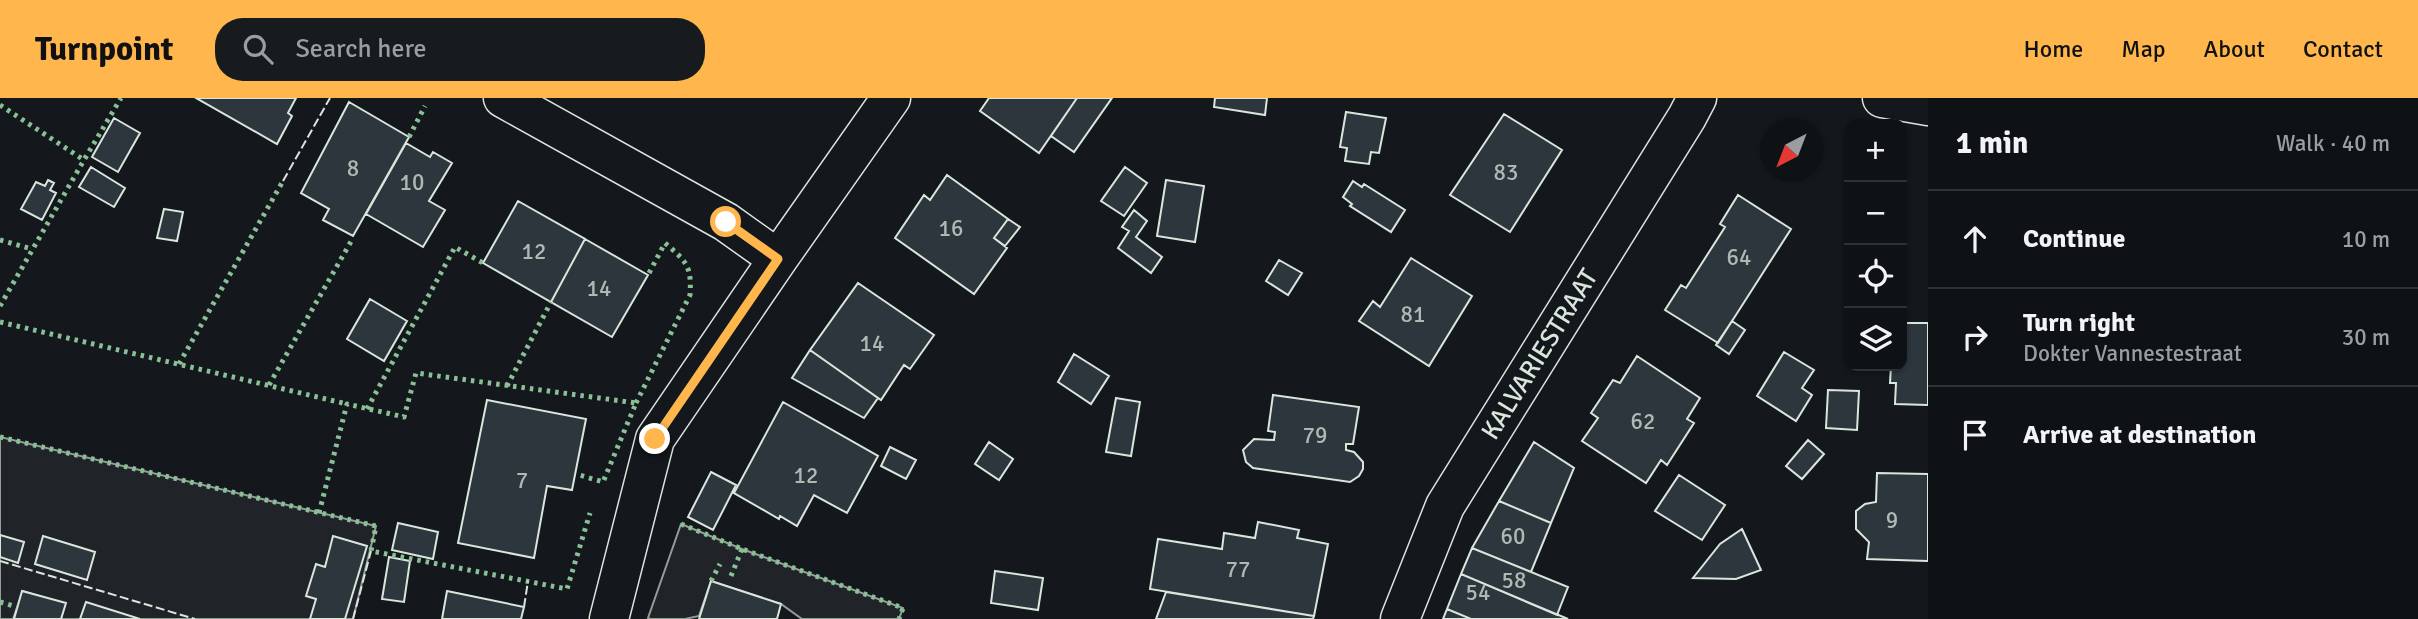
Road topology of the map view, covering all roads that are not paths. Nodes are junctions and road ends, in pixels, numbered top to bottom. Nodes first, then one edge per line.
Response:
1 (503, 98) edge
2 (891, 98) edge
3 (1697, 98) edge
4 (1882, 98) edge
5 (1928, 106) edge
6 (778, 259) junction
7 (609, 619) edge
8 (1400, 619) edge

1 - 6 street
2 - 6 street
3 - 8 street, KALVARIESTRAAT
4 - 5 street
6 - 7 street

